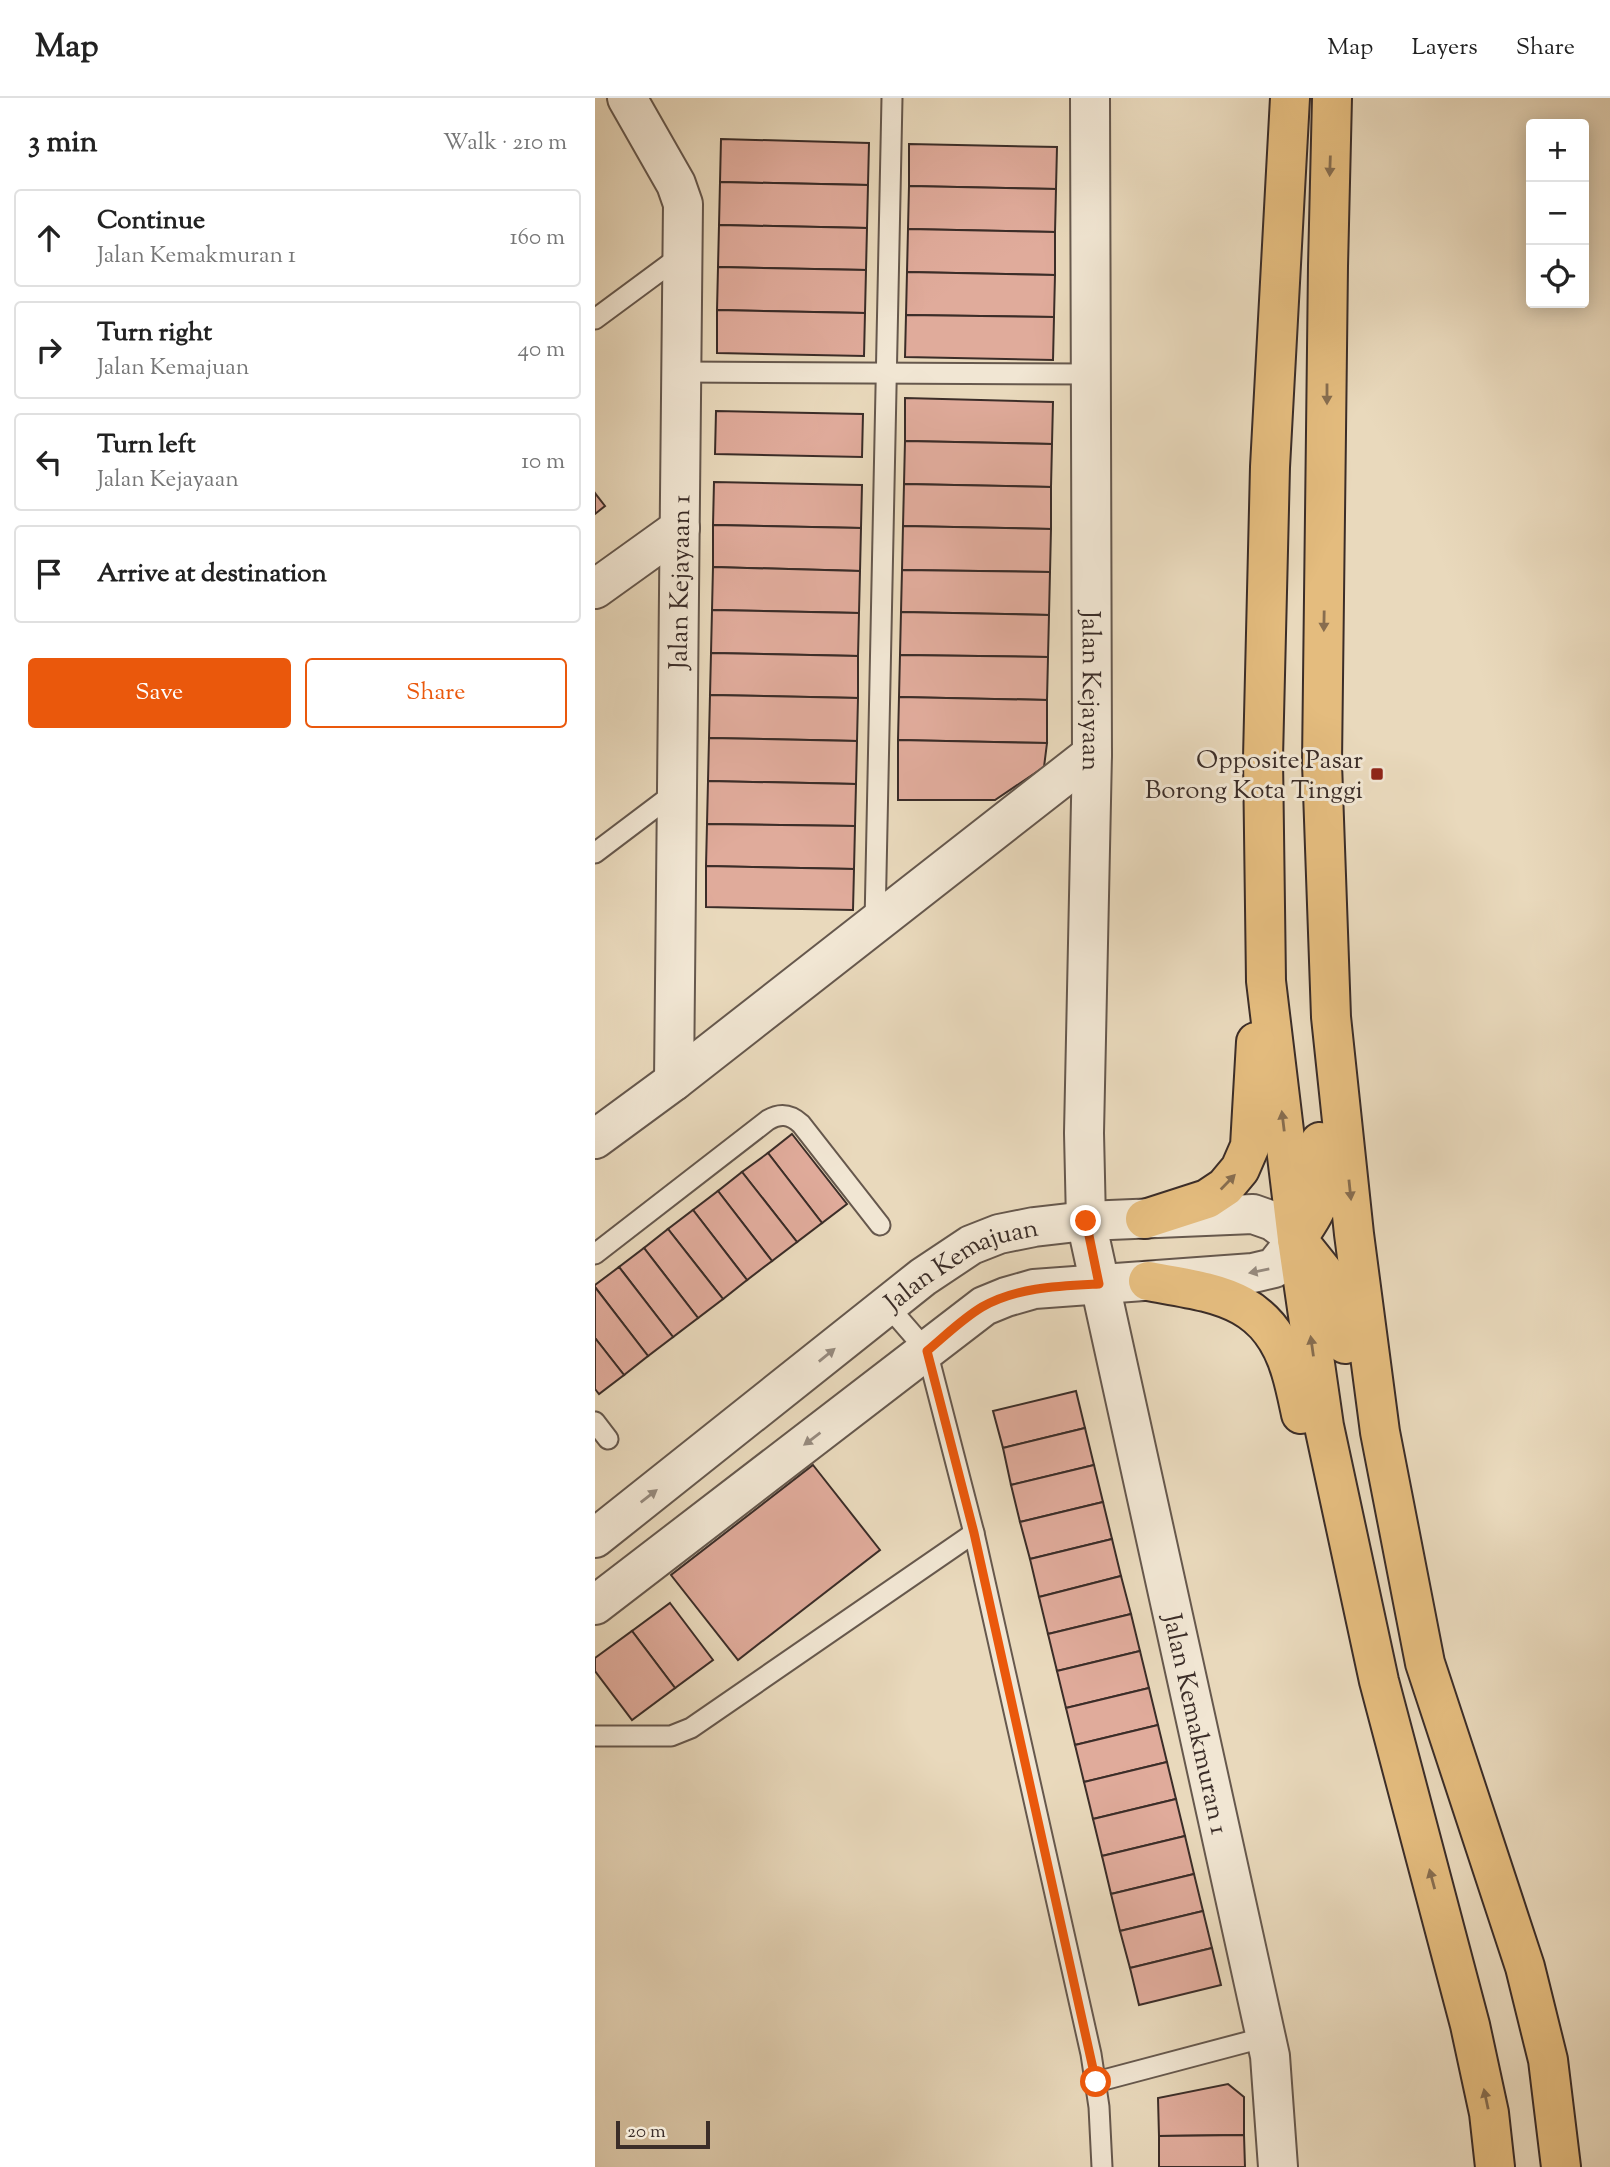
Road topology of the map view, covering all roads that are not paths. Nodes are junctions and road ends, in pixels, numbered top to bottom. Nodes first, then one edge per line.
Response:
1 (627, 98) edge
2 (892, 98) edge
3 (1090, 98) edge
4 (1290, 98) edge
5 (1332, 98) edge
6 (683, 254) junction
7 (595, 319) edge
8 (682, 372) junction
9 (887, 373) junction
10 (1090, 374) junction
11 (680, 528) junction
12 (595, 589) edge
13 (1092, 754) junction
14 (1322, 763) junction
15 (677, 790) junction
16 (595, 853) edge
17 (875, 924) junction
18 (1266, 981) junction
19 (674, 1081) junction
20 (595, 1139) edge
21 (1145, 1219) junction
22 (1086, 1221) junction
23 (880, 1225) dead end
24 (1297, 1239) junction
25 (595, 1254) edge
26 (1147, 1282) junction
27 (1099, 1284) junction
28 (888, 1306) junction
29 (927, 1351) junction
30 (595, 1422) edge
31 (608, 1439) dead end
32 (974, 1533) junction
33 (595, 1538) edge
34 (595, 1605) edge
35 (1425, 1663) junction
36 (1379, 1681) junction
37 (595, 1736) edge
38 (1266, 2037) junction
39 (1096, 2082) junction
40 (1102, 2167) edge
41 (1278, 2167) edge
42 (1495, 2167) edge
43 (1561, 2167) edge

1 - 6 street, Jalan Kejayaan 1
2 - 9 lane
3 - 10 street, Jalan Kejayaan
4 - 18 highway
5 -> 14 highway
6 - 7 lane
6 - 8 street, Jalan Kejayaan 1
8 - 9 lane
8 - 11 street, Jalan Kejayaan 1
9 - 10 lane
9 - 17 lane
10 - 13 street, Jalan Kejayaan
11 - 12 street
11 - 15 street, Jalan Kejayaan 1
13 - 17 street
13 - 22 street, Jalan Kejayaan
14 - 24 highway
14 -> 35 highway
15 - 16 lane
15 - 19 street, Jalan Kejayaan 1
17 - 19 street
21 -> 18 highway
24 -> 18 highway
19 - 20 street
21 - 22 street, Jalan Kemajuan
21 - 24 street, Jalan Kemajuan
22 - 27 street, Jalan Kejayaan
22 - 28 street, Jalan Kemajuan
23 - 25 lane
24 -> 26 street, Jalan Kemajuan
24 - 35 highway
36 -> 24 highway
26 - 27 street, Jalan Kemajuan
26 - 36 highway
27 - 29 street, Jalan Kemajuan
27 - 38 street, Jalan Kemakmuran 1
28 - 29 lane
33 -> 28 street, Jalan Kemajuan
29 - 32 lane
29 -> 34 street, Jalan Kemajuan
30 - 31 lane
32 - 37 lane
32 - 39 lane
35 - 43 highway
42 -> 36 highway
38 - 39 lane
38 - 41 street, Jalan Kemakmuran 1
39 - 40 lane

